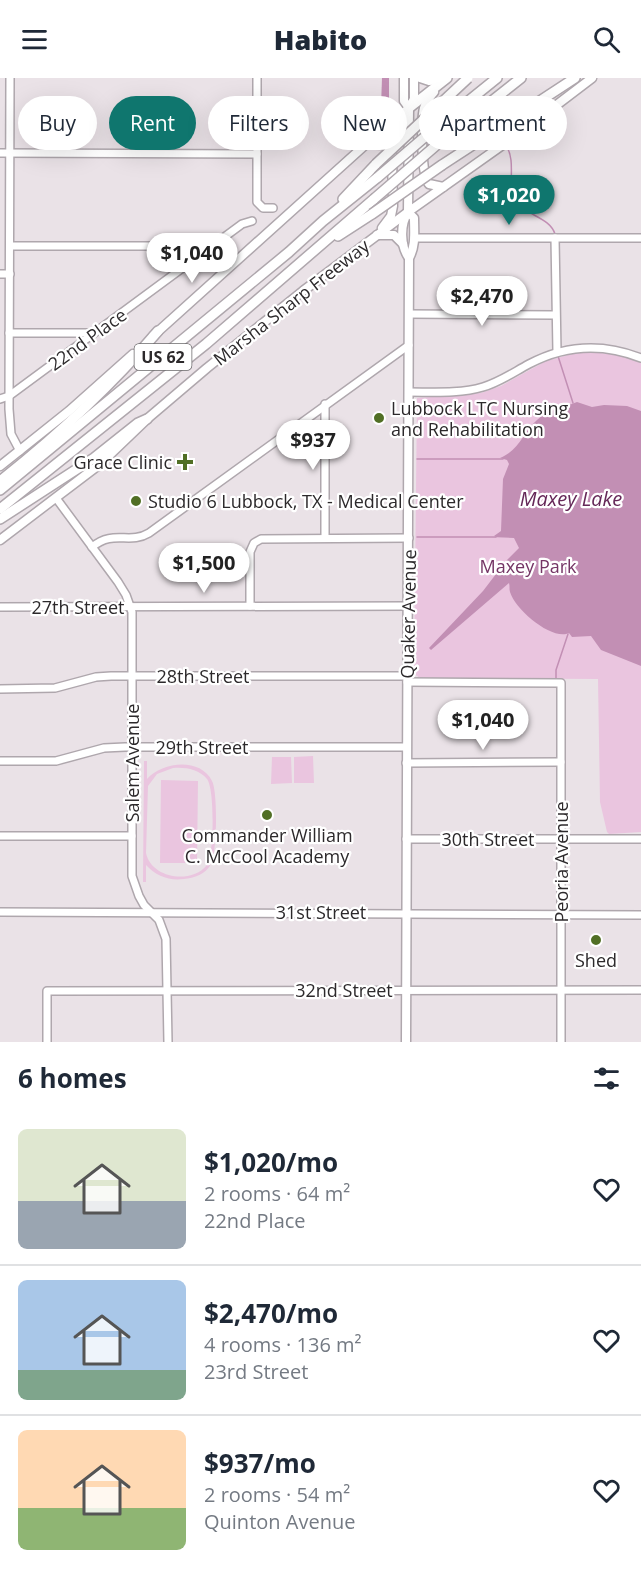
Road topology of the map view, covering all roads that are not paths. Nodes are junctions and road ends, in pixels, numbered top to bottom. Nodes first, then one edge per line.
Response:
1 (10, 78) edge
2 (257, 78) edge
3 (404, 78) edge
4 (414, 78) edge
5 (420, 78) edge
6 (468, 78) edge
7 (497, 78) edge
8 (521, 78) edge
9 (575, 78) edge
10 (592, 78) edge
11 (445, 79) edge
12 (409, 108) junction
13 (360, 150) edge
14 (389, 150) edge
15 (0, 153) edge
16 (10, 153) junction
17 (257, 154) junction
18 (443, 187) junction
19 (273, 208) dead end
20 (408, 212) junction
21 (322, 220) junction
22 (252, 221) dead end
23 (377, 235) junction
24 (414, 238) junction
25 (555, 238) junction
26 (641, 238) edge
27 (403, 244) junction
28 (10, 246) junction
29 (205, 251) junction
30 (306, 257) junction
31 (409, 258) junction
32 (0, 274) edge
33 (10, 274) junction
34 (409, 314) junction
35 (555, 315) junction
36 (158, 331) junction
37 (9, 333) junction
38 (94, 333) junction
39 (409, 345) junction
40 (557, 352) junction
41 (641, 358) edge
42 (409, 392) junction
43 (9, 396) junction
44 (0, 399) edge
45 (325, 404) junction
46 (147, 419) junction
47 (20, 451) junction
48 (0, 466) edge
49 (0, 481) edge
50 (0, 490) edge
51 (56, 498) junction
52 (0, 509) edge
53 (0, 519) edge
54 (325, 538) junction
55 (409, 538) junction
56 (0, 540) edge
57 (92, 547) junction
58 (250, 606) junction
59 (408, 606) junction
60 (0, 607) edge
61 (130, 607) junction
62 (132, 676) junction
63 (407, 679) junction
64 (561, 683) joint
65 (0, 689) edge
66 (133, 747) junction
67 (406, 747) junction
68 (0, 761) edge
69 (561, 762) junction
70 (406, 764) junction
71 (132, 836) junction
72 (0, 837) edge
73 (406, 839) junction
74 (561, 839) junction
75 (641, 839) edge
76 (0, 912) edge
77 (149, 912) junction
78 (406, 912) junction
79 (561, 915) junction
80 (641, 915) edge
81 (406, 990) junction
82 (561, 990) junction
83 (641, 990) edge
84 (167, 991) junction
85 (47, 1042) edge
86 (168, 1042) edge
87 (406, 1042) edge
88 (561, 1042) edge

1 - 16 street
2 - 17 street
3 - 12 main road, Quaker Avenue
4 - 12 main road, Quaker Avenue
5 - 11 main road
6 - 21 highway, US 62, bridge
7 - 21 highway, Marsha Sharp Freeway, bridge
8 - 30 highway, Marsha Sharp Freeway, bridge
9 - 30 highway, US 62, bridge
10 - 18 main road, Marsha Sharp Freeway
11 - 12 highway
11 - 18 main road
12 - 20 main road, Quaker Avenue
13 - 36 main road
14 - 23 main road
15 - 16 street
16 - 17 street
16 - 28 street
17 - 19 street
18 - 20 main road, Marsha Sharp Freeway
20 - 23 main road, Marsha Sharp Freeway
20 - 24 main road, Quaker Avenue
20 - 27 main road, Quaker Avenue
21 - 50 highway, Marsha Sharp Freeway / US 62
22 - 29 street, 22nd Place
23 - 27 main road
23 - 46 main road, Marsha Sharp Freeway
24 - 25 street
24 - 31 main road, Quaker Avenue
25 - 26 street
25 - 35 street
27 - 31 main road, Quaker Avenue
28 - 29 street
28 - 33 street
29 - 38 street, 22nd Place
30 - 52 highway, Marsha Sharp Freeway / US 62
31 - 34 main road, Quaker Avenue
32 - 33 street
33 - 37 street
34 - 35 street
34 - 39 main road, Quaker Avenue
35 - 40 street
36 - 47 main road
36 - 49 highway
37 - 38 street
37 - 43 street
38 - 43 street, 22nd Place
39 - 42 main road, Quaker Avenue
39 - 45 street
40 - 41 street
40 - 42 street
42 - 55 main road, Quaker Avenue
43 - 44 street, 22nd Place
43 - 47 street
45 - 54 street
45 - 57 street
46 - 51 main road, Marsha Sharp Freeway
46 - 53 highway
47 - 48 main road
51 - 56 main road, Marsha Sharp Freeway
51 - 57 street, Salem Avenue
54 - 55 street
54 - 58 street
55 - 59 main road, Quaker Avenue
57 - 61 street, Salem Avenue
58 - 59 street, 27th Street
58 - 61 street, 27th Street
59 - 63 main road, Quaker Avenue
60 - 61 street, 27th Street
61 - 62 street, Salem Avenue
62 - 63 street, 28th Street
62 - 65 street, 28th Street
62 - 66 street, Salem Avenue
63 - 64 street, 28th Street
63 - 67 main road, Quaker Avenue
64 - 69 street, Peoria Avenue
66 - 67 street, 29th Street
66 - 68 street, 29th Street
66 - 71 street, Salem Avenue
67 - 70 main road, Quaker Avenue
69 - 70 street
69 - 74 street, Peoria Avenue
70 - 73 main road, Quaker Avenue
71 - 72 street
71 - 77 street, Salem Avenue
73 - 74 street, 30th Street
73 - 78 main road, Quaker Avenue
74 - 75 street, 30th Street
74 - 79 street, Peoria Avenue
76 - 77 street, 31st Street
77 - 78 street, 31st Street
77 - 84 street, Salem Avenue
78 - 79 street, 31st Street
78 - 81 main road, Quaker Avenue
79 - 80 street, 31st Street
79 - 82 street, Peoria Avenue
81 - 82 street, 32nd Street
81 - 84 street, 32nd Street
81 - 87 main road, Quaker Avenue
82 - 83 street, 32nd Street
82 - 88 street, Peoria Avenue
84 - 85 street, 32nd Street
84 - 86 street, Salem Avenue

